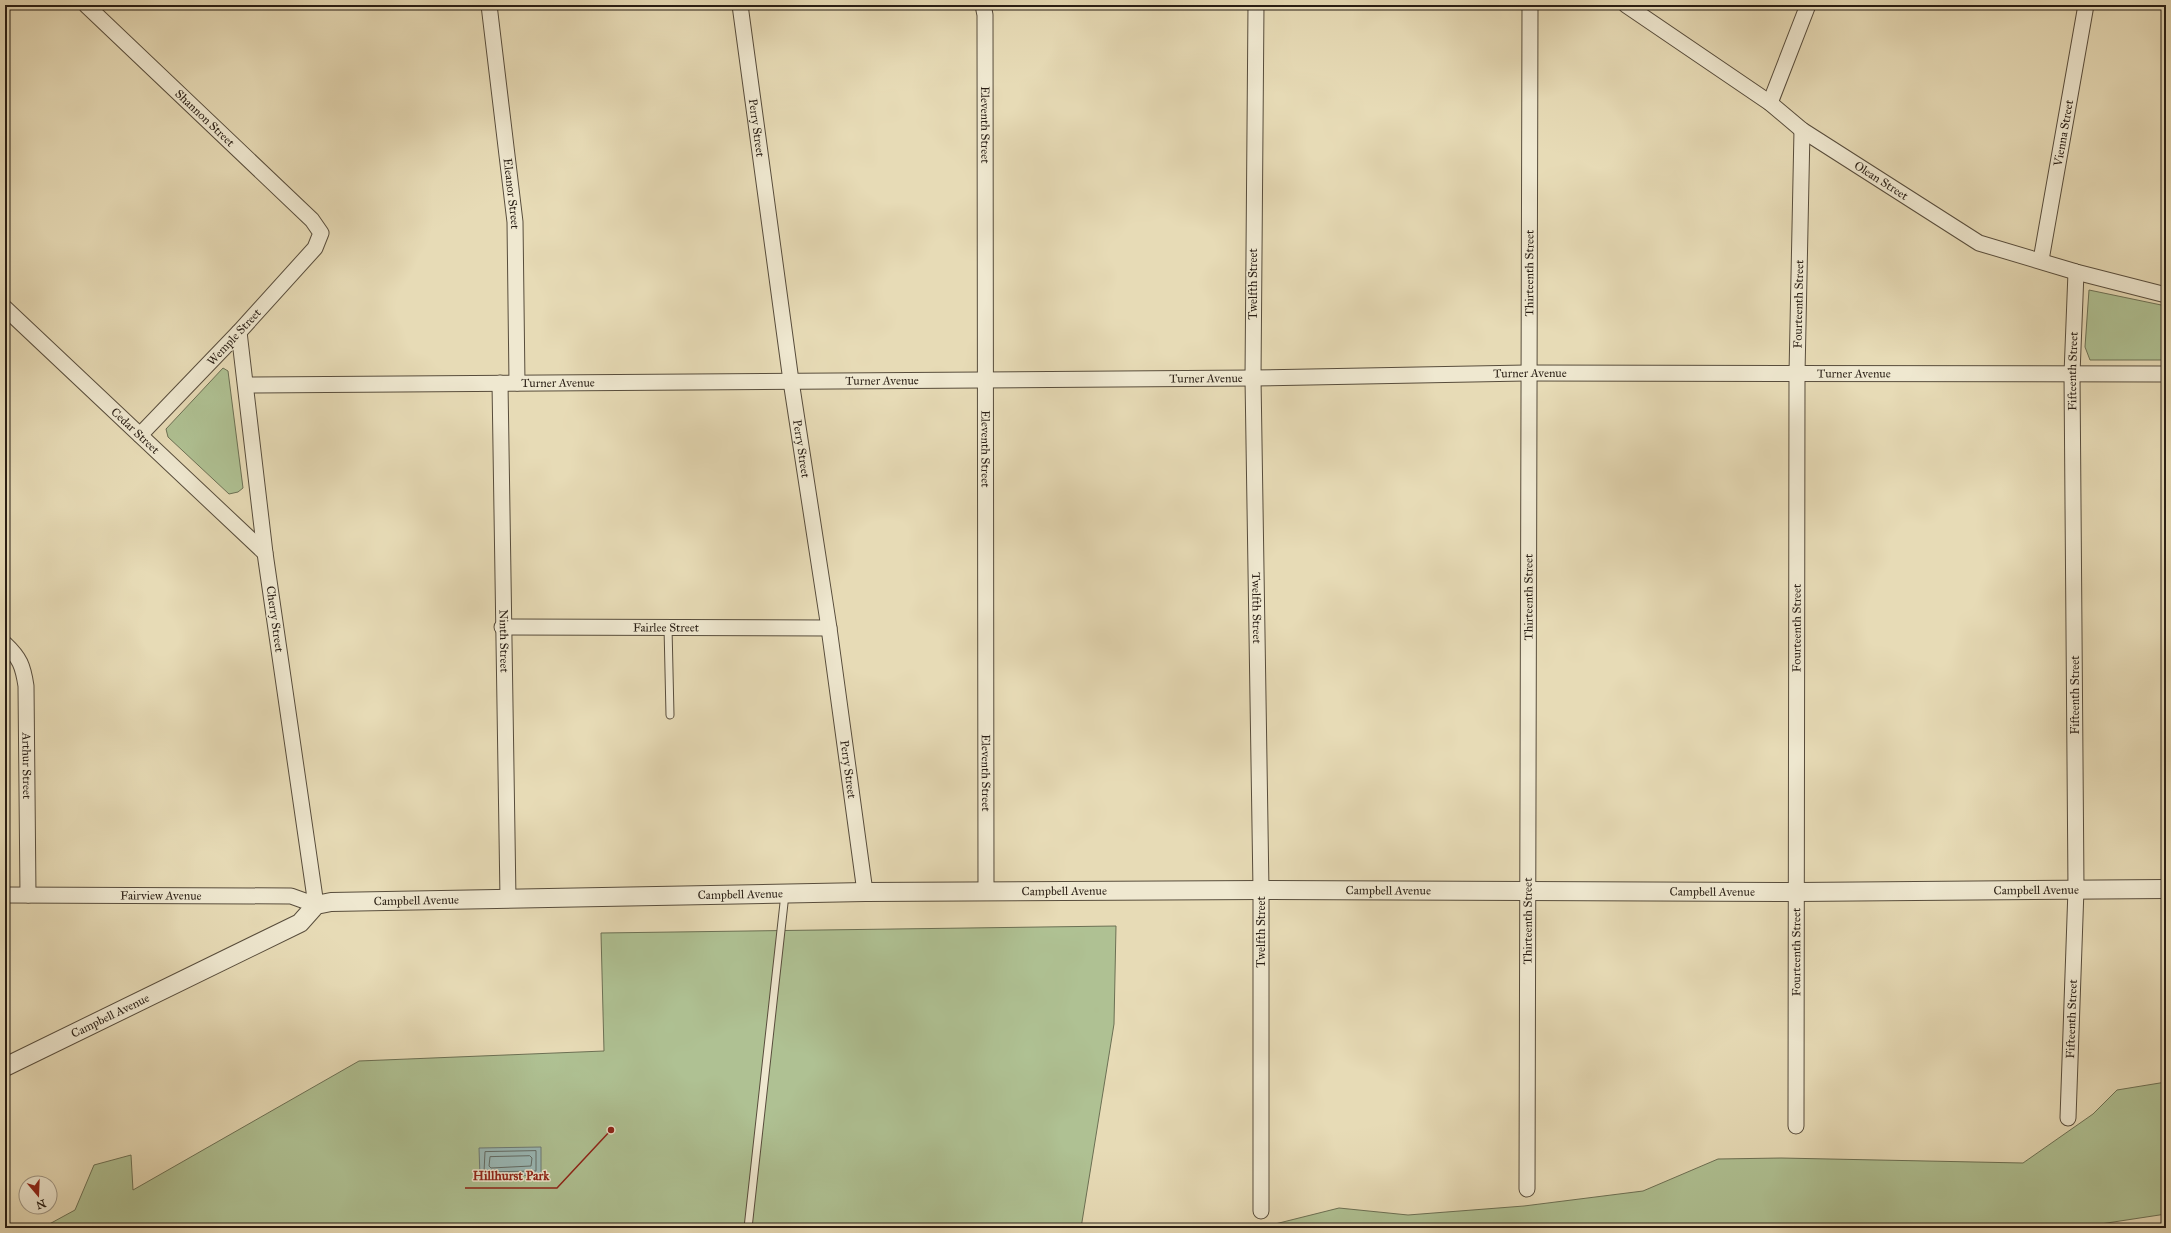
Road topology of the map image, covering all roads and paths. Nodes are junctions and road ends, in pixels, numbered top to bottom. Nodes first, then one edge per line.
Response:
1 (86, 5) edge
2 (489, 5) edge
3 (740, 5) edge
4 (983, 5) edge
5 (1256, 5) edge
6 (1530, 5) edge
7 (1626, 5) edge
8 (1808, 5) edge
9 (2086, 5) edge
10 (1770, 103) junction
11 (1802, 130) junction
12 (321, 233) joint
13 (2041, 260) junction
14 (2076, 272) junction
15 (2166, 295) edge
16 (5, 308) edge
17 (239, 332) junction
18 (1528, 373) junction
19 (1797, 374) junction
20 (2072, 374) junction
21 (2166, 374) edge
22 (1253, 378) junction
23 (986, 379) junction
24 (791, 381) junction
25 (500, 383) junction
26 (517, 383) junction
27 (246, 385) junction
28 (140, 435) junction
29 (265, 554) junction
30 (502, 627) junction
31 (668, 627) junction
32 (829, 628) junction
33 (5, 644) edge
34 (670, 715) dead end
35 (2076, 889) junction
36 (2166, 889) edge
37 (1261, 890) junction
38 (1527, 891) junction
39 (865, 892) junction
40 (986, 892) junction
41 (1797, 892) junction
42 (785, 893) junction
43 (5, 895) edge
44 (28, 896) junction
45 (508, 899) junction
46 (316, 905) junction
47 (5, 1067) edge
48 (2068, 1118) dead end
49 (1796, 1126) dead end
50 (1527, 1190) dead end
51 (1261, 1211) dead end
52 (748, 1228) edge

1 - 12 street, Shannon Street
2 - 26 street, Eleanor Street
3 - 24 street, Perry Street
4 - 23 street, Eleventh Street
5 - 22 street, Twelfth Street
6 - 18 street, Thirteenth Street
7 - 10 street, Olean Street
8 - 10 street
9 - 13 street, Vienna Street
10 - 11 street, Olean Street
11 - 13 street, Olean Street
11 - 19 street, Fourteenth Street
12 - 17 street, Wemple Street
13 - 14 street, Olean Street
14 - 15 street, Olean Street
14 - 20 street, Fifteenth Street
16 - 28 street, Cedar Street
17 - 27 street, Cherry Street
17 - 28 street, Wemple Street
18 - 19 street, Turner Avenue
18 - 22 street, Turner Avenue
18 - 38 street, Thirteenth Street
19 - 20 street, Turner Avenue
19 - 41 street, Fourteenth Street
20 - 21 street, Turner Avenue
20 - 35 street, Fifteenth Street
22 - 23 street, Turner Avenue
22 - 37 street, Twelfth Street
23 - 24 street, Turner Avenue
23 - 40 street, Eleventh Street
24 - 26 street, Turner Avenue
24 - 32 street, Perry Street
25 - 26 street, Turner Avenue
25 - 27 street, Turner Avenue
25 - 30 street, Ninth Street
27 - 29 street, Cherry Street
28 - 29 street, Cedar Street
29 - 46 street, Cherry Street
30 - 31 street, Fairlee Street
30 - 45 street, Ninth Street
31 - 32 street, Fairlee Street
31 - 34 lane
32 - 39 street, Perry Street
33 - 44 street, Arthur Street
35 - 36 street, Campbell Avenue
35 - 41 street, Campbell Avenue
35 - 48 street, Fifteenth Street
37 - 38 street, Campbell Avenue
37 - 40 street, Campbell Avenue
37 - 51 street, Twelfth Street
38 - 41 street, Campbell Avenue
38 - 50 street, Thirteenth Street
39 - 40 street, Campbell Avenue
39 - 42 street, Campbell Avenue
41 - 49 street, Fourteenth Street
42 - 45 street, Campbell Avenue
42 - 52 lane
43 - 44 street, Fairview Avenue
44 - 46 street, Fairview Avenue
45 - 46 street, Campbell Avenue
46 - 47 street, Campbell Avenue

